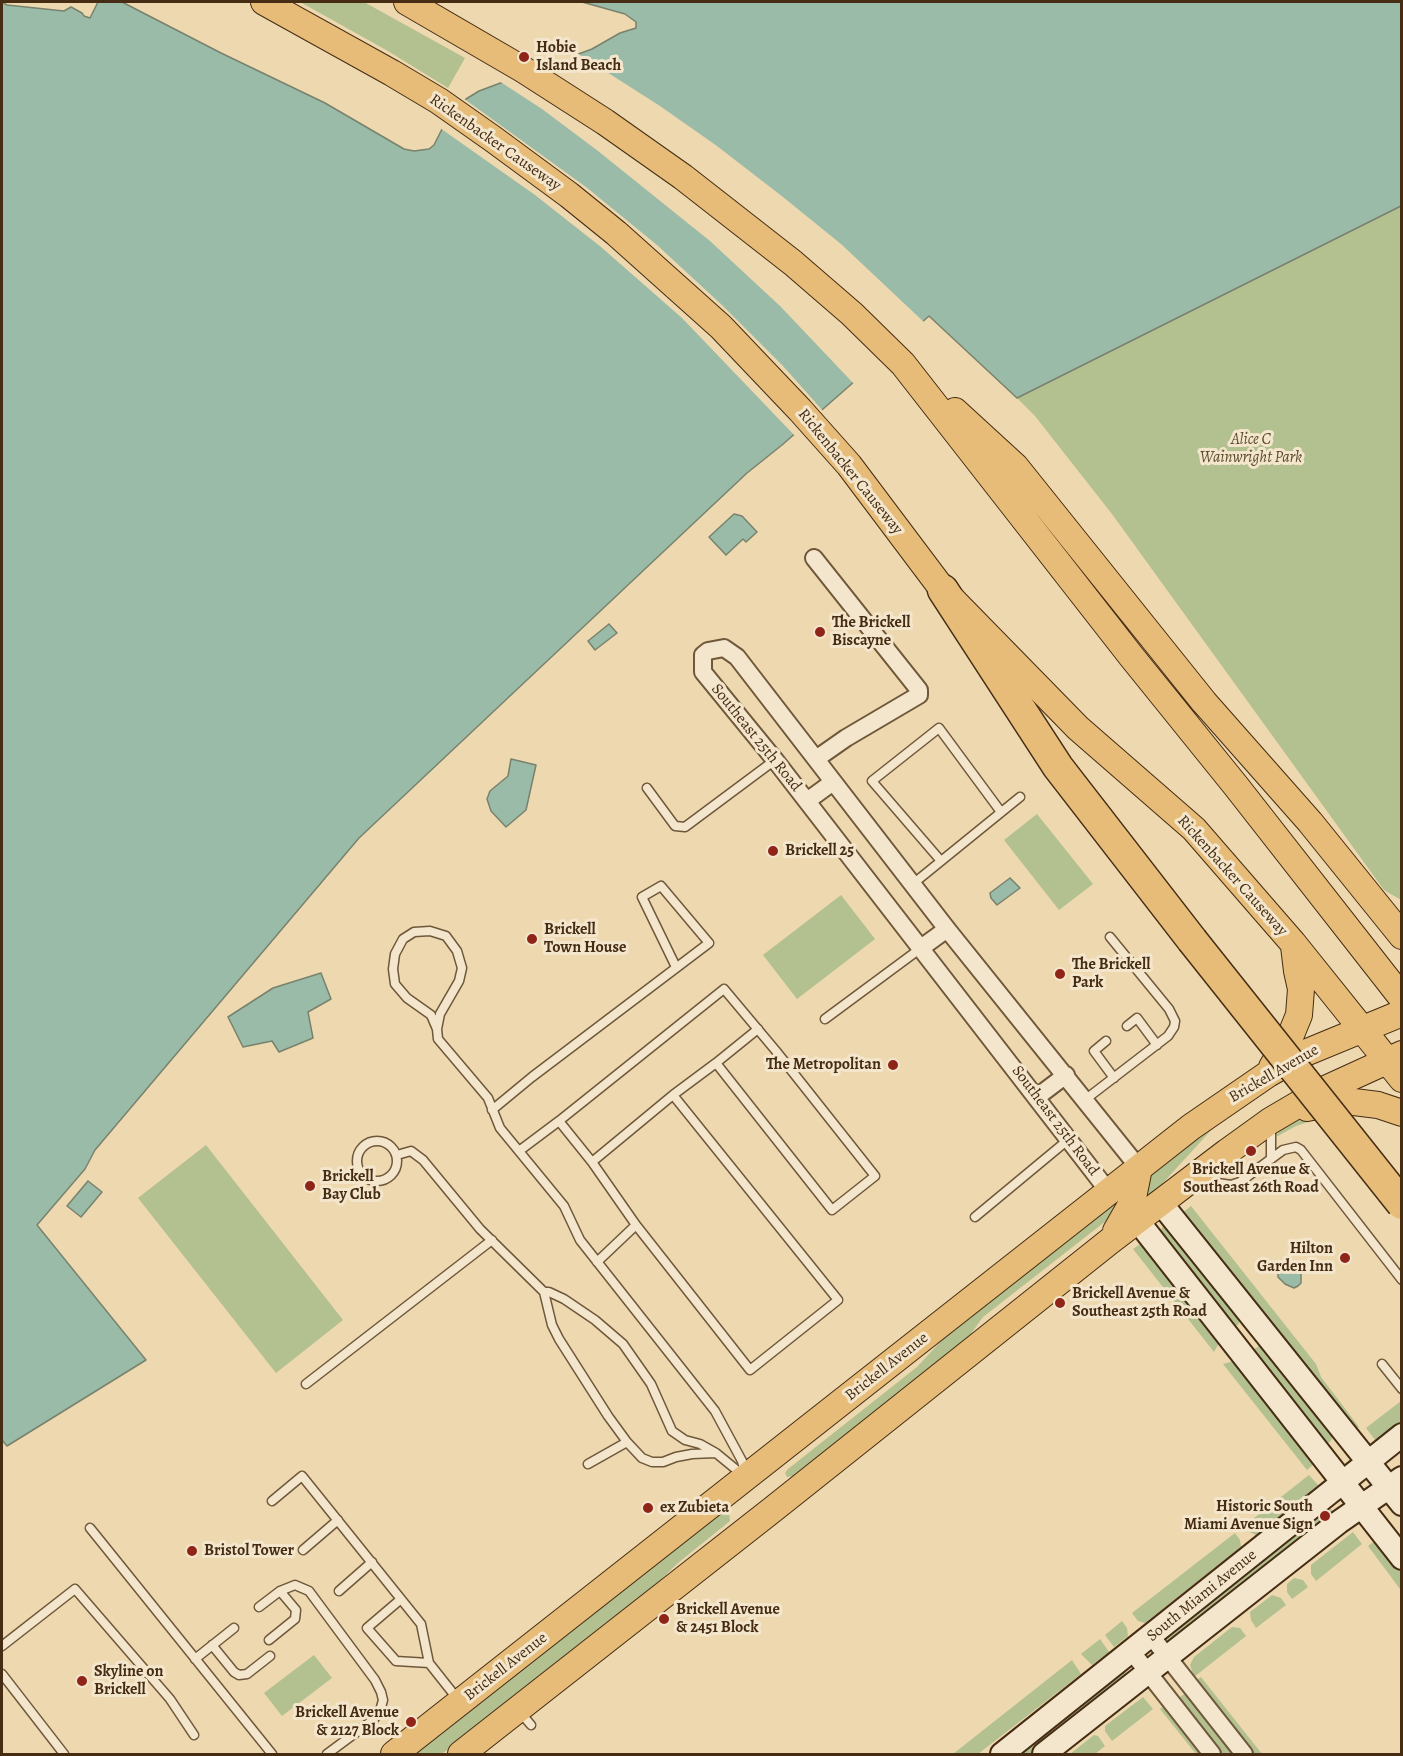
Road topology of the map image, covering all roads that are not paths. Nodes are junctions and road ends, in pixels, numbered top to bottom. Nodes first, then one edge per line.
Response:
1 (264, 2) edge
2 (407, 2) edge
3 (903, 364) junction
4 (814, 558) dead end
5 (943, 590) junction
6 (816, 759) junction
7 (775, 760) junction
8 (833, 782) junction
9 (647, 788) dead end
10 (1020, 797) dead end
11 (807, 801) junction
12 (1001, 812) junction
13 (941, 861) junction
14 (914, 883) junction
15 (947, 929) junction
16 (1401, 936) edge
17 (1110, 937) dead end
18 (1293, 943) junction
19 (921, 948) junction
20 (676, 967) junction
21 (1401, 998) edge
22 (1401, 1012) edge
23 (825, 1019) dead end
24 (1127, 1026) dead end
25 (1361, 1028) junction
26 (437, 1029) junction
27 (758, 1029) junction
28 (1106, 1041) dead end
29 (1157, 1045) junction
30 (717, 1063) junction
31 (1396, 1064) edge
32 (1268, 1074) junction
33 (1066, 1075) junction
34 (1114, 1078) junction
35 (673, 1095) junction
36 (1037, 1097) junction
37 (1086, 1100) junction
38 (492, 1110) junction
39 (1401, 1113) edge
40 (1278, 1117) junction
41 (559, 1121) junction
42 (1069, 1139) junction
43 (519, 1151) junction
44 (397, 1155) junction
45 (1271, 1159) junction
46 (592, 1162) junction
47 (1139, 1168) junction
48 (1191, 1179) junction
49 (1109, 1192) junction
50 (1160, 1202) junction
51 (1401, 1204) edge
52 (975, 1217) dead end
53 (1137, 1220) junction
54 (636, 1225) junction
55 (492, 1240) junction
56 (1110, 1240) junction
57 (597, 1262) junction
58 (1401, 1280) edge
59 (544, 1292) junction
60 (1262, 1330) junction
61 (1237, 1349) junction
62 (1382, 1364) dead end
63 (306, 1384) dead end
64 (1401, 1389) edge
65 (1401, 1436) edge
66 (627, 1442) junction
67 (716, 1453) junction
68 (1368, 1462) junction
69 (588, 1464) dead end
70 (747, 1478) junction
71 (1342, 1482) junction
72 (1397, 1490) edge
73 (272, 1501) dead end
74 (1361, 1507) junction
75 (772, 1510) junction
76 (338, 1520) junction
77 (90, 1528) dead end
78 (303, 1550) dead end
79 (1401, 1558) edge
80 (372, 1562) junction
81 (280, 1591) junction
82 (339, 1591) dead end
83 (401, 1599) junction
84 (259, 1607) dead end
85 (234, 1628) dead end
86 (1151, 1636) junction
87 (270, 1640) dead end
88 (212, 1645) junction
89 (2, 1646) edge
90 (1132, 1652) junction
91 (270, 1656) dead end
92 (1168, 1657) junction
93 (195, 1659) junction
94 (429, 1663) junction
95 (1148, 1673) junction
96 (2, 1674) edge
97 (462, 1701) junction
98 (194, 1735) dead end
99 (64, 1755) edge
100 (272, 1755) edge
101 (327, 1755) edge
102 (394, 1755) edge
103 (461, 1755) edge
104 (1002, 1755) edge
105 (1044, 1755) edge
106 (1212, 1755) edge
107 (1244, 1755) edge

1 - 5 main road, Rickenbacker Causeway
2 - 3 main road
3 - 16 main road
3 - 21 main road
4 - 6 street
5 - 18 main road, Rickenbacker Causeway
5 - 51 highway, bridge
6 - 7 street, Southeast 25th Road
6 - 8 street, Southeast 25th Road
7 - 9 lane
7 - 11 street, Southeast 25th Road
8 - 11 street
8 - 14 street, Southeast 25th Road
10 - 12 lane
11 - 19 street, Southeast 25th Road
12 - 13 lane
12 - 13 lane
13 - 14 lane
14 - 15 street, Southeast 25th Road
15 - 19 street
15 - 33 street, Southeast 25th Road
17 - 29 lane
18 - 25 main road, Rickenbacker Causeway
18 - 32 main road
19 - 23 lane
19 - 36 street, Southeast 25th Road
20 - 20 lane
20 - 38 lane
22 - 25 main road, Brickell Avenue
24 - 29 lane
25 - 31 main road, Rickenbacker Causeway
25 - 32 main road, Brickell Avenue
26 - 26 lane
26 - 38 lane
27 - 30 lane
27 - 30 lane
27 - 41 lane
28 - 34 lane
29 - 34 lane
30 - 35 lane
31 - 40 main road
32 - 47 main road, Brickell Avenue
33 - 36 street
33 - 37 street, Southeast 25th Road
34 - 37 lane
35 - 46 lane
35 - 54 lane
36 - 42 street, Southeast 25th Road
37 - 47 street, Southeast 25th Road
38 - 43 lane
39 - 40 main road
40 - 45 lane
40 - 48 main road
41 - 43 lane
41 - 46 lane
42 - 49 street, Southeast 25th Road
42 - 52 lane
43 - 57 lane
44 - 44 lane
44 - 55 lane
45 - 48 lane
45 - 58 lane
46 - 54 lane
47 - 49 main road, Brickell Avenue
47 - 56 main road
48 - 50 main road
49 - 70 main road, Brickell Avenue
50 - 53 main road
50 - 60 main road
53 - 56 main road
53 - 61 main road
54 - 57 lane
55 - 59 lane
55 - 63 lane
56 - 75 main road
57 - 70 lane
59 - 66 lane
59 - 67 lane
60 - 61 main road
60 - 68 main road
61 - 71 main road
62 - 64 lane
65 - 68 main road, South Miami Avenue
66 - 67 lane
66 - 69 lane
67 - 70 lane
68 - 71 main road, South Miami Avenue
68 - 72 main road
70 - 75 main road
70 - 97 main road, Brickell Avenue
71 - 74 main road
71 - 86 main road, South Miami Avenue
72 - 74 main road, South Miami Avenue
73 - 76 lane
74 - 79 main road
74 - 92 main road, South Miami Avenue
75 - 103 main road
76 - 78 lane
76 - 80 lane
77 - 93 lane
80 - 82 lane
80 - 83 lane
81 - 84 lane
81 - 87 lane
81 - 101 lane
83 - 94 lane
83 - 94 lane
85 - 88 lane
86 - 90 main road, South Miami Avenue
86 - 92 street
88 - 91 lane
88 - 93 lane
89 - 98 lane
90 - 95 street
90 - 104 main road, South Miami Avenue
92 - 95 main road, South Miami Avenue
92 - 107 street
93 - 100 lane
94 - 97 lane
95 - 105 main road, South Miami Avenue
95 - 106 street
96 - 99 lane
97 - 102 main road, Brickell Avenue

